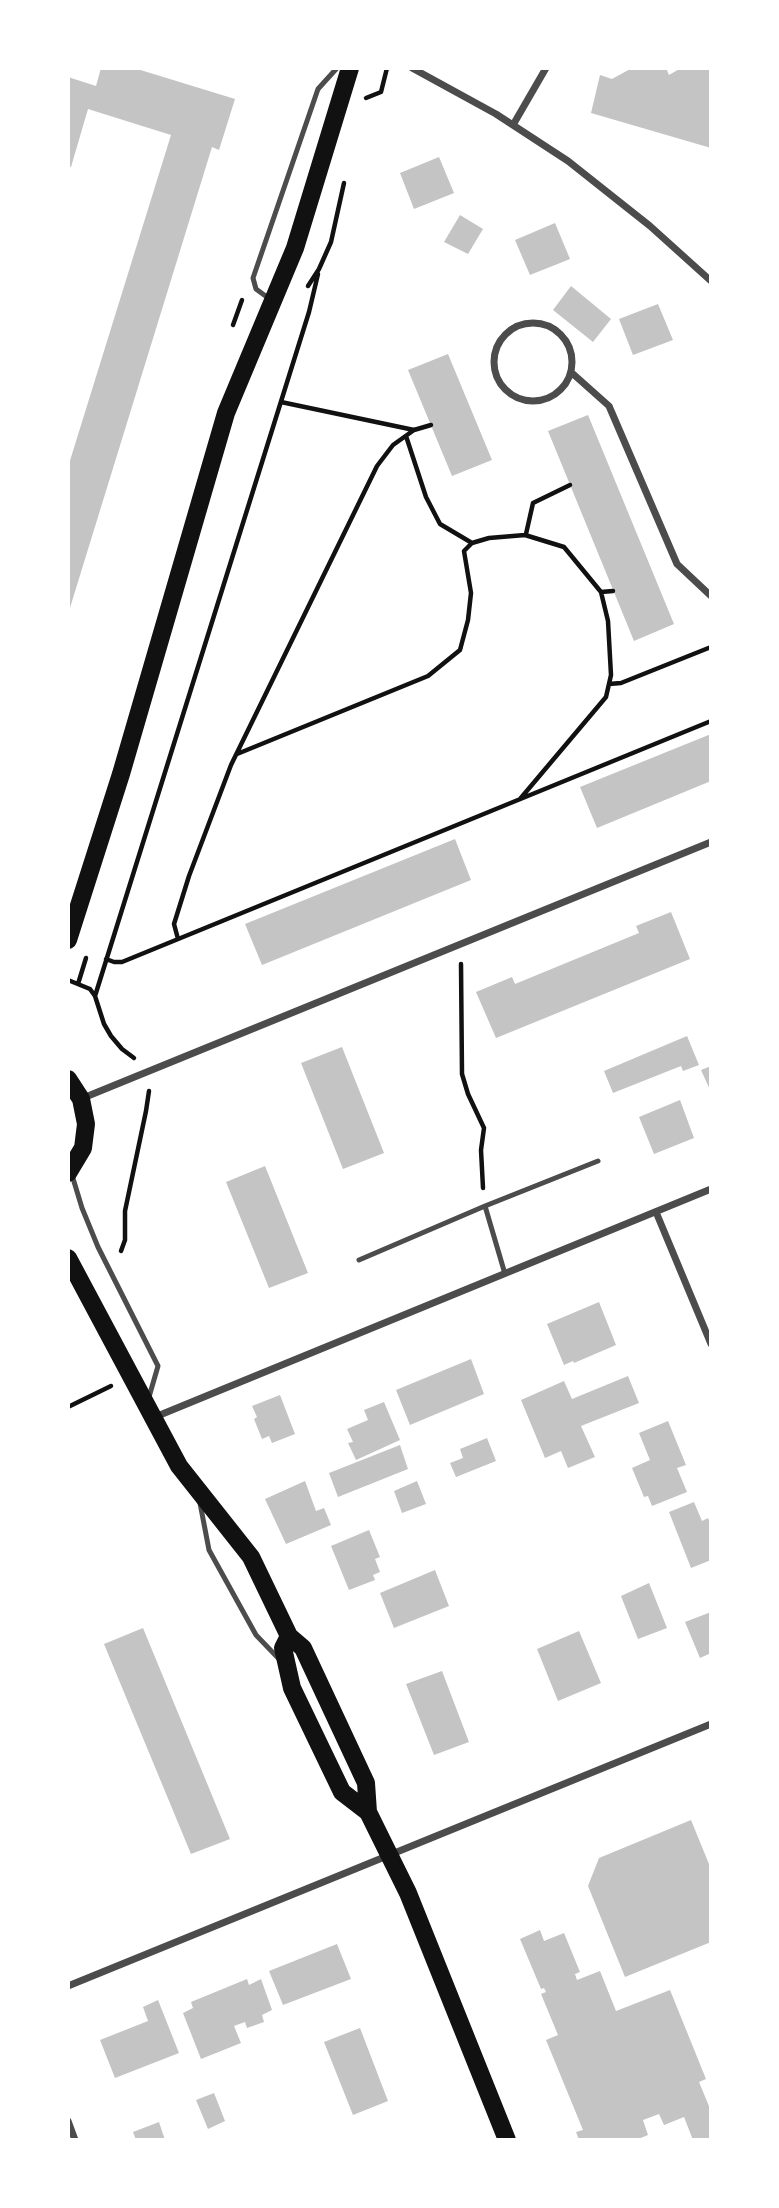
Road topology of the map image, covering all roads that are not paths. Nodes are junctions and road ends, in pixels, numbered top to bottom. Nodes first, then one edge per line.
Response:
1 (337, 68) edge
2 (350, 68) edge
3 (412, 68) edge
4 (546, 68) edge
5 (513, 125) junction
6 (711, 281) edge
7 (274, 302) junction
8 (572, 373) junction
9 (711, 596) edge
10 (711, 842) edge
11 (68, 940) edge
12 (68, 1079) edge
13 (81, 1099) junction
14 (598, 1161) dead end
15 (70, 1172) edge
16 (711, 1189) edge
17 (485, 1206) junction
18 (656, 1212) junction
19 (68, 1258) edge
20 (359, 1260) dead end
21 (505, 1274) junction
22 (711, 1344) edge
23 (149, 1412) junction
24 (197, 1490) junction
25 (289, 1636) junction
26 (287, 1668) junction
27 (711, 1724) edge
28 (368, 1812) junction
29 (390, 1854) junction
30 (68, 1986) edge
31 (68, 2121) edge
32 (75, 2140) edge
33 (507, 2140) edge

1 - 7 lane
2 - 7 main road
3 - 5 street
4 - 5 street
5 - 6 street
7 - 11 main road
8 - 8 street
8 - 9 street
10 - 13 street
12 - 13 main road
13 - 15 main road
14 - 17 lane
15 - 23 lane
16 - 18 street
17 - 20 lane
17 - 21 lane
18 - 21 street
18 - 22 street
19 - 23 main road
21 - 23 street
23 - 24 main road
24 - 25 main road
24 - 26 lane
25 - 26 main road
25 - 28 main road
26 - 28 main road
27 - 29 street
28 - 29 main road
29 - 30 street
29 - 33 main road
31 - 32 street

